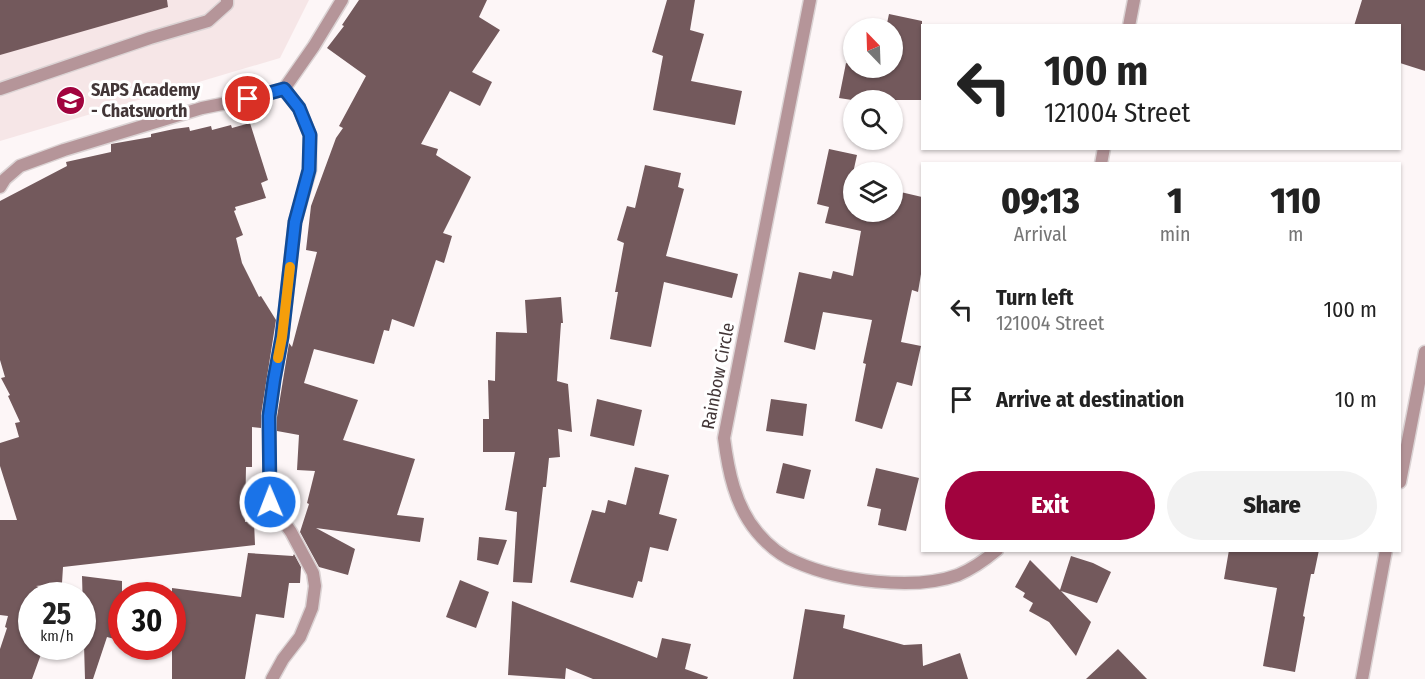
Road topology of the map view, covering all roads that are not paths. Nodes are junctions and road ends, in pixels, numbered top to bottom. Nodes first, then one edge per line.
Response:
1 (227, 0) edge
2 (342, 0) edge
3 (810, 0) edge
4 (1134, 0) edge
5 (1129, 24) edge
6 (0, 89) edge
7 (284, 89) junction
8 (0, 187) edge
9 (1425, 352) edge
10 (1401, 477) edge
11 (995, 552) edge
12 (1386, 552) edge
13 (272, 679) edge
14 (1362, 679) edge

1 - 6 street
2 - 7 street
3 - 11 street, Rainbow Circle
4 - 5 street
7 - 8 street
7 - 13 street
9 - 10 street
12 - 14 street

